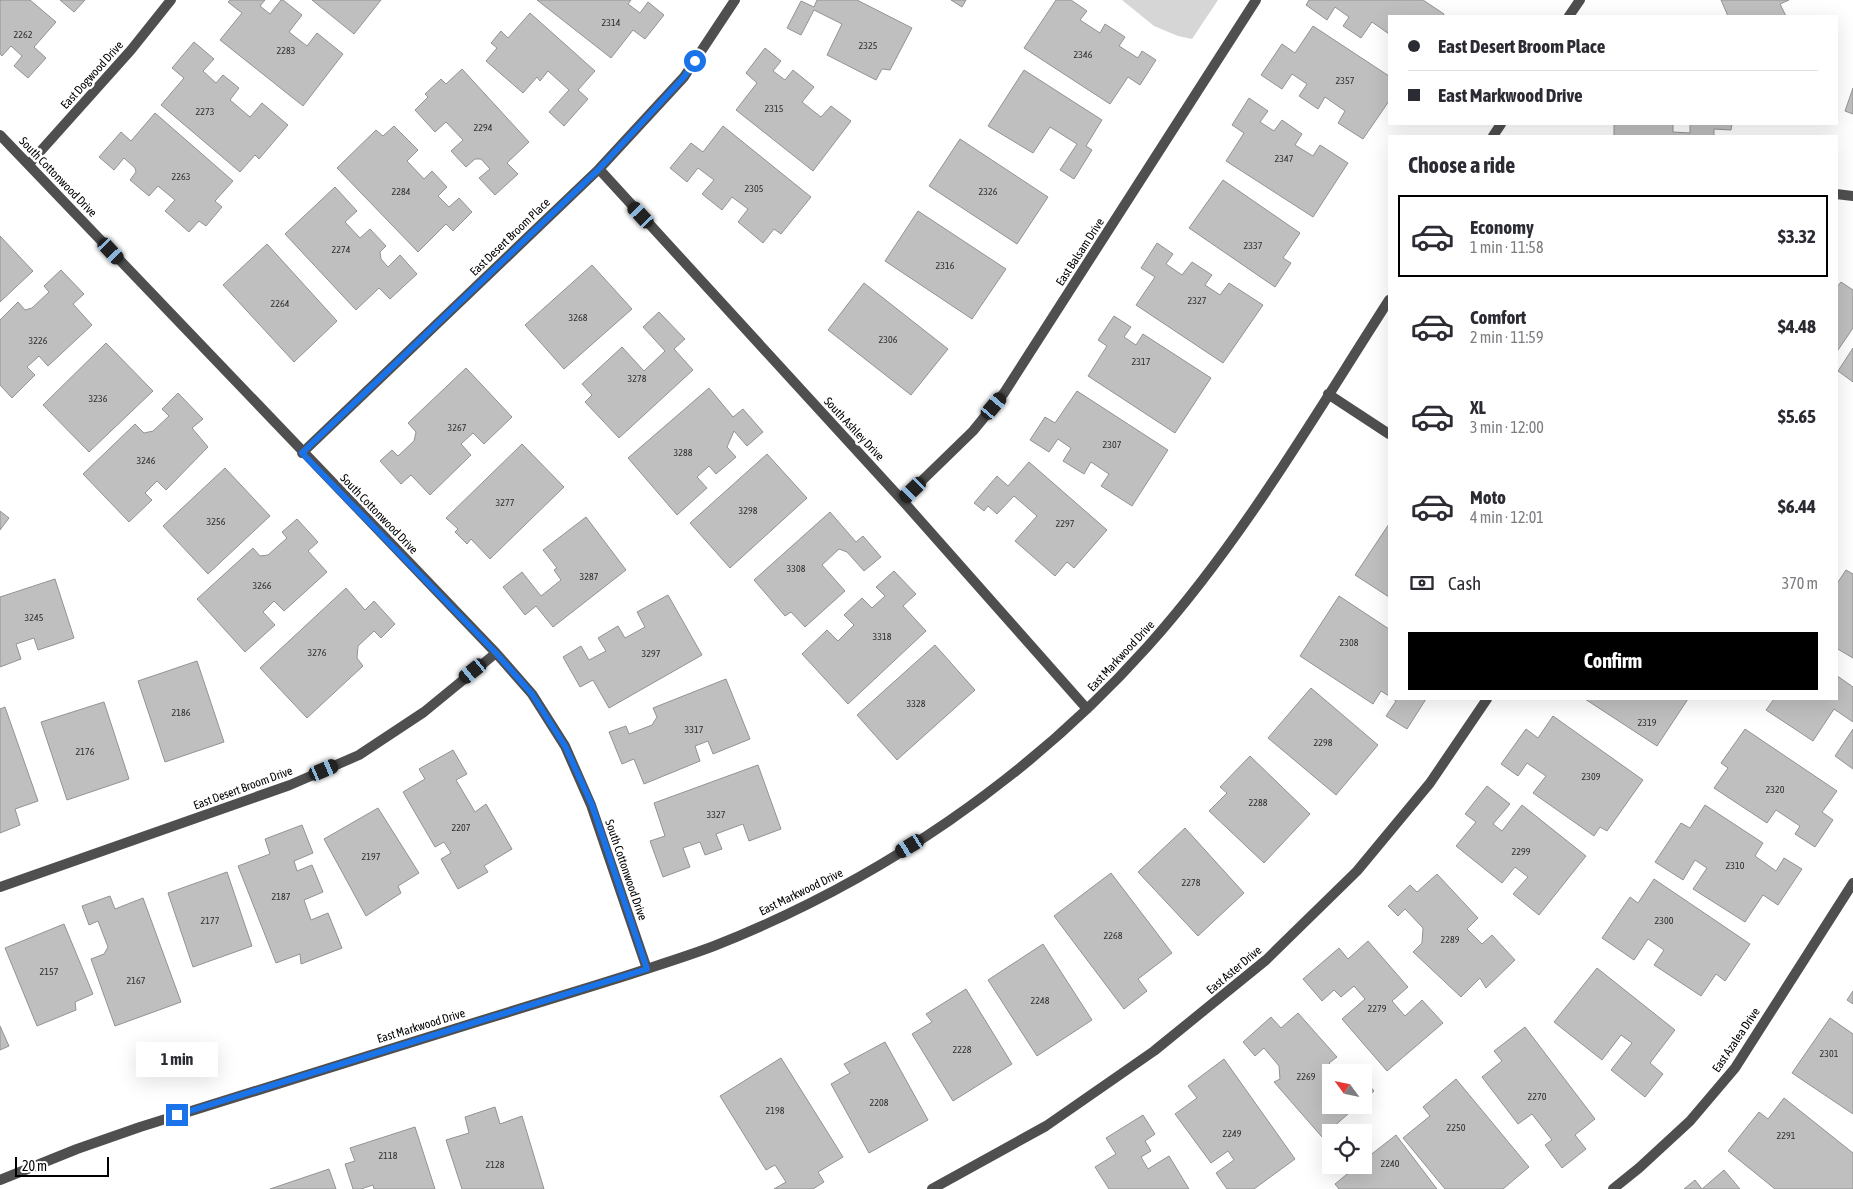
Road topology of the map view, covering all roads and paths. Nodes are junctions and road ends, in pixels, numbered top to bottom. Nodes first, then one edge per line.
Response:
1 (171, 0) edge
2 (735, 0) edge
3 (1256, 0) edge
4 (1580, 0) edge
5 (1570, 15) edge
6 (0, 135) edge
7 (29, 164) junction
8 (599, 169) junction
9 (1838, 194) edge
10 (1853, 196) edge
11 (1388, 302) edge
12 (1328, 394) junction
13 (1388, 433) edge
14 (302, 453) junction
15 (902, 500) junction
16 (496, 653) junction
17 (1486, 700) edge
18 (1087, 709) junction
19 (1853, 883) edge
20 (0, 887) edge
21 (647, 969) junction
22 (0, 1180) edge
23 (932, 1189) edge
24 (1613, 1189) edge

1 - 7 street, East Dogwood Drive
2 - 8 street, East Desert Broom Place
3 - 15 street, East Balsam Drive
4 - 5 street
6 - 7 street, South Cottonwood Drive
7 - 14 street, South Cottonwood Drive
8 - 14 street, East Desert Broom Place
8 - 15 street, South Ashley Drive
9 - 10 street
11 - 12 street, East Markwood Drive
12 - 13 street
12 - 18 street, East Markwood Drive
14 - 16 street, South Cottonwood Drive
15 - 18 street, South Ashley Drive
16 - 20 street, East Desert Broom Drive
16 - 21 street, South Cottonwood Drive
17 - 23 street, East Aster Drive
18 - 21 street, East Markwood Drive
19 - 24 street, East Azalea Drive
21 - 22 street, East Markwood Drive

